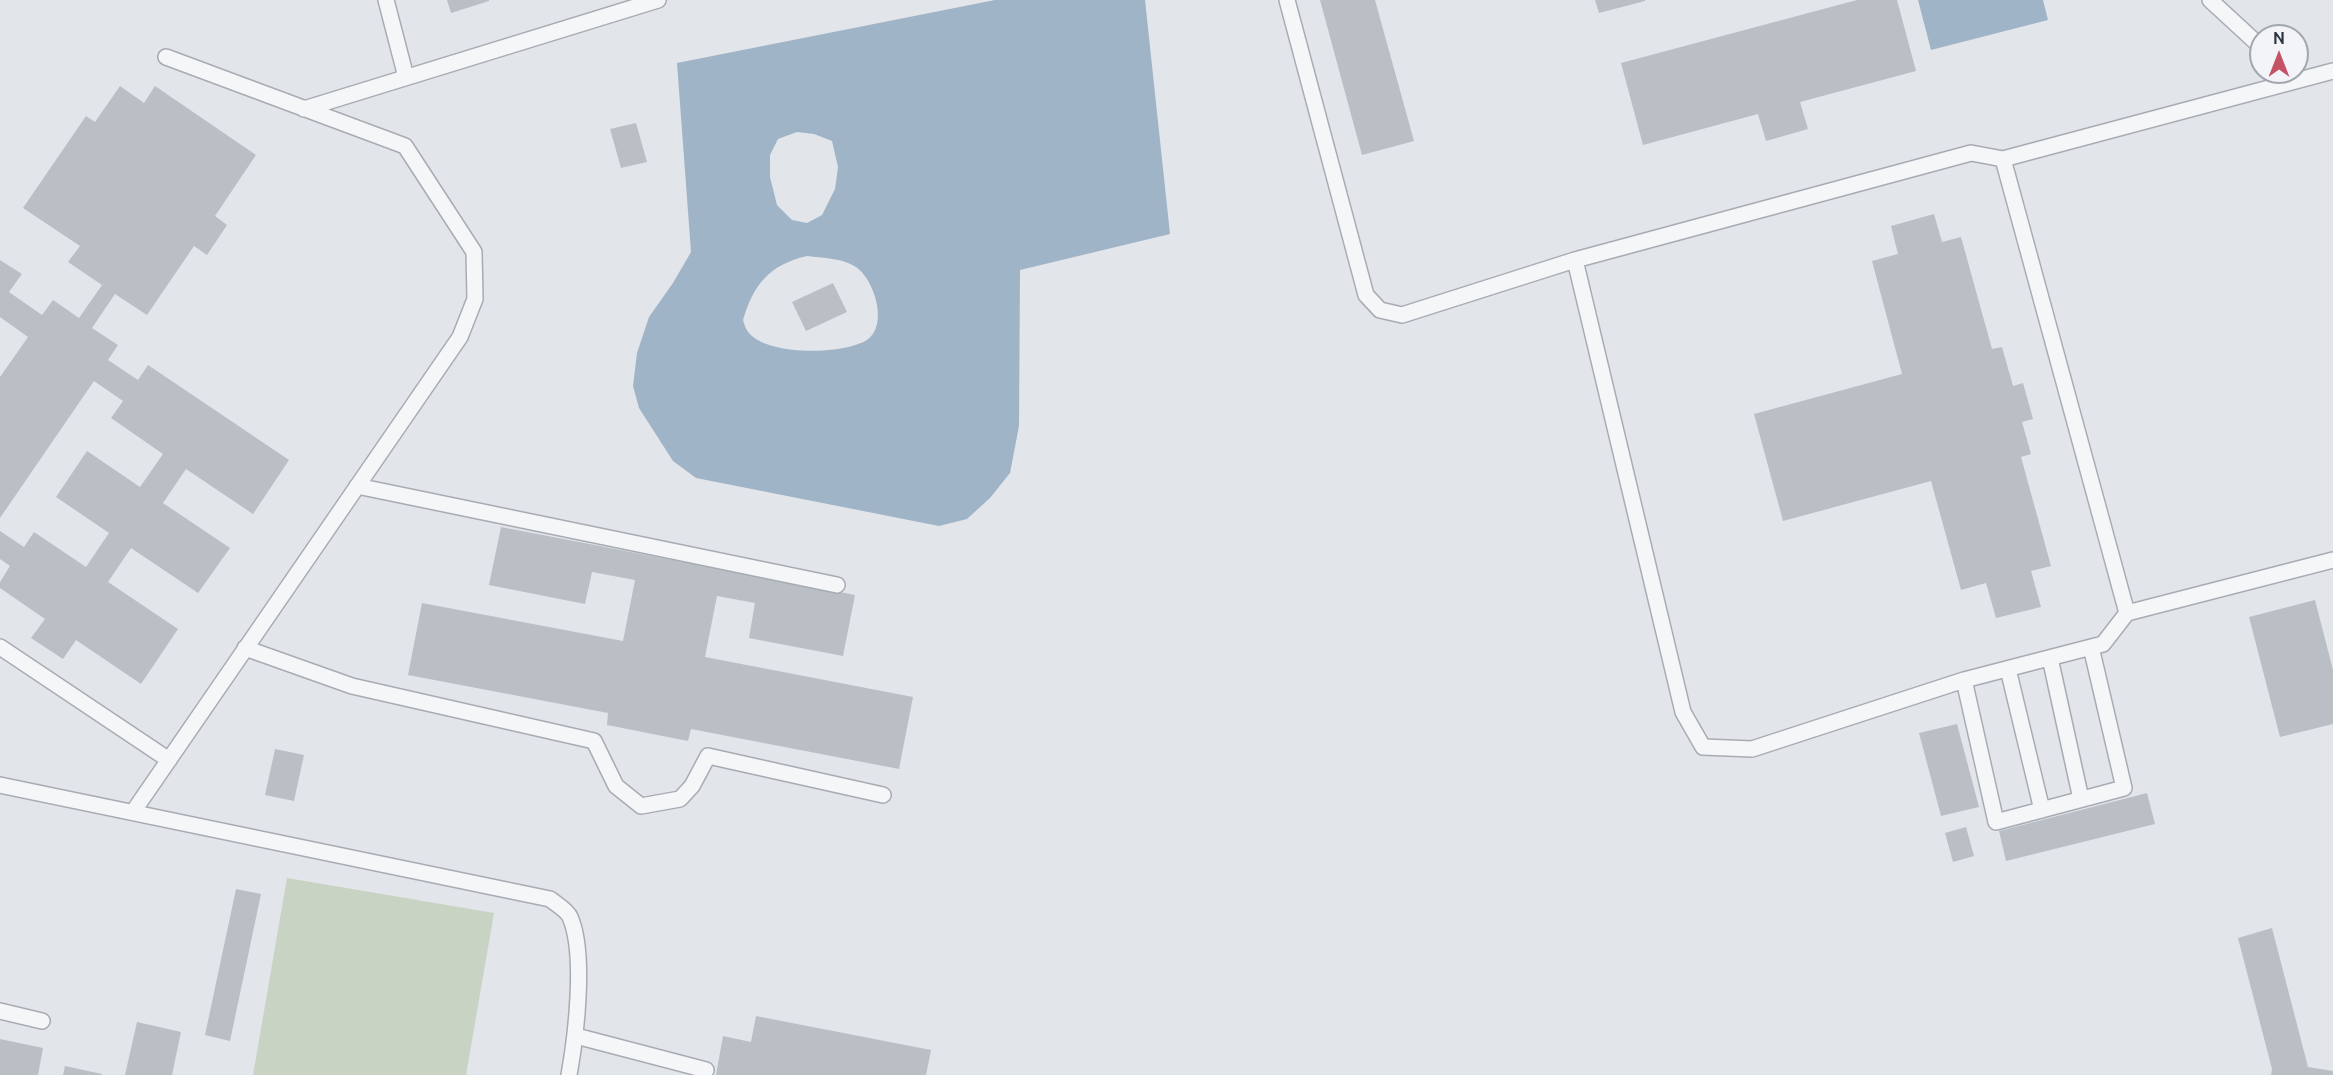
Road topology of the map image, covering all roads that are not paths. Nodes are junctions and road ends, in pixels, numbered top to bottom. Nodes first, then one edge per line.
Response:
1 (386, 0) edge
2 (658, 0) edge
3 (1287, 0) edge
4 (2210, 0) edge
5 (2249, 36) edge
6 (166, 57) dead end
7 (2333, 71) edge
8 (2309, 74) edge
9 (406, 77) junction
10 (2264, 84) edge
11 (304, 109) junction
12 (2003, 159) junction
13 (1575, 260) junction
14 (357, 486) junction
15 (2333, 560) edge
16 (837, 585) dead end
17 (2127, 613) junction
18 (0, 647) edge
19 (2091, 647) junction
20 (246, 648) junction
21 (2050, 658) junction
22 (2008, 669) junction
23 (1964, 680) junction
24 (169, 760) junction
25 (0, 785) edge
26 (883, 795) dead end
27 (2081, 800) junction
28 (2042, 810) junction
29 (133, 812) junction
30 (0, 1011) edge
31 (42, 1021) dead end
32 (576, 1036) junction
33 (706, 1070) dead end
34 (569, 1075) edge

1 - 9 lane
2 - 9 lane
3 - 13 lane
4 - 5 lane
6 - 11 lane
7 - 8 lane
9 - 11 lane
10 - 12 lane
11 - 14 lane
12 - 13 lane
12 - 17 lane
13 - 23 lane
14 - 16 lane
14 - 20 lane
15 - 17 lane
17 - 19 lane
18 - 24 lane
19 - 21 lane
19 - 27 lane
20 - 24 lane
20 - 26 lane
21 - 22 lane
21 - 27 lane
22 - 23 lane
22 - 28 lane
23 - 28 lane
24 - 29 lane
25 - 29 lane
27 - 28 lane
29 - 32 lane
30 - 31 lane
32 - 33 lane
32 - 34 lane

